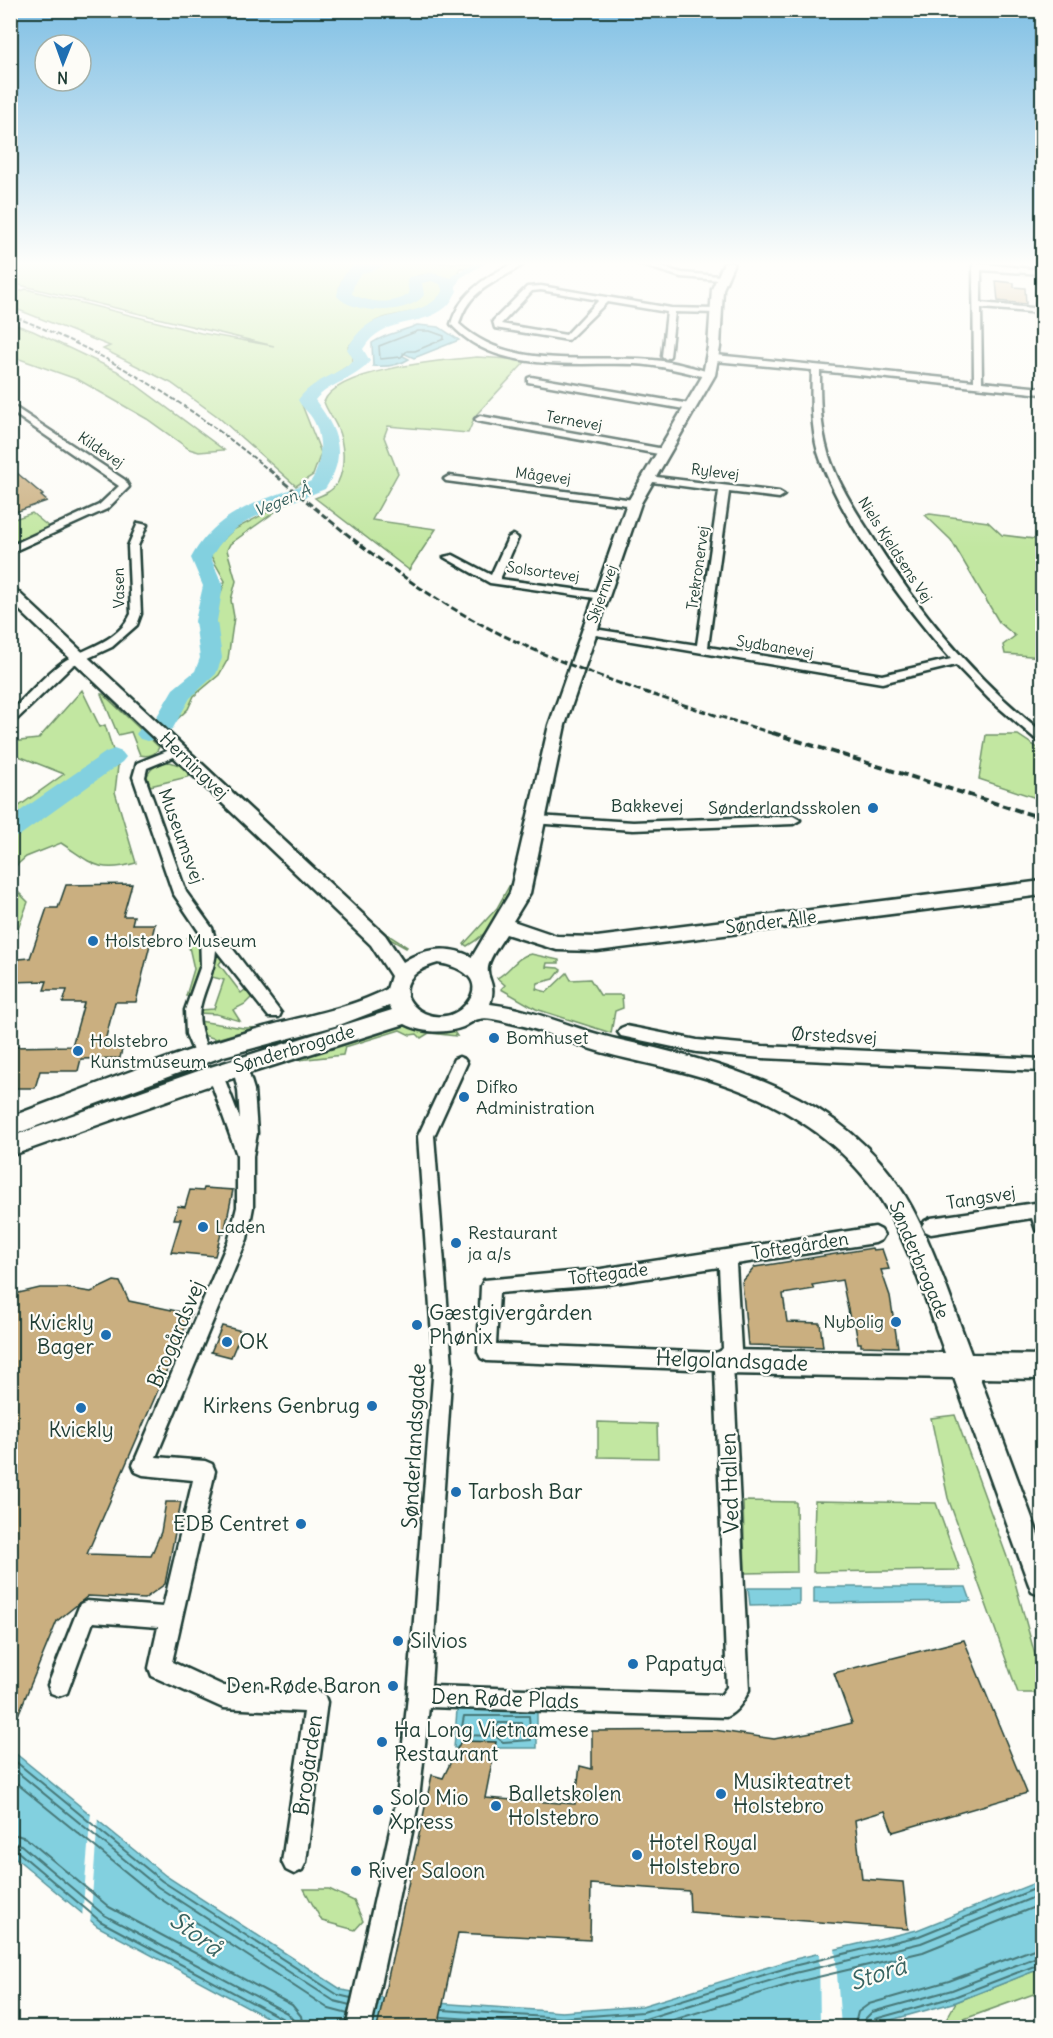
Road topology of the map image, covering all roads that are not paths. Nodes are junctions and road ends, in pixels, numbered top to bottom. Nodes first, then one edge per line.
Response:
1 (539, 358) edge
2 (715, 358) edge
3 (716, 358) edge
4 (977, 358) edge
5 (816, 368) junction
6 (709, 375) junction
7 (531, 380) dead end
8 (978, 384) junction
9 (1042, 391) edge
10 (10, 407) edge
11 (690, 407) junction
12 (480, 419) dead end
13 (664, 452) junction
14 (449, 479) dead end
15 (648, 479) junction
16 (724, 489) junction
17 (779, 495) dead end
18 (634, 503) junction
19 (142, 525) dead end
20 (513, 538) dead end
21 (10, 550) edge
22 (450, 557) dead end
23 (494, 581) junction
24 (10, 592) edge
25 (602, 596) junction
26 (588, 631) junction
27 (702, 651) junction
28 (80, 658) junction
29 (957, 661) junction
30 (10, 719) edge
31 (1042, 738) edge
32 (172, 745) junction
33 (537, 820) junction
34 (793, 820) dead end
35 (1042, 888) edge
36 (498, 930) junction
37 (378, 940) junction
38 (209, 945) junction
39 (427, 958) junction
40 (473, 972) junction
41 (400, 978) junction
42 (475, 1010) junction
43 (274, 1013) dead end
44 (409, 1015) junction
45 (523, 1017) junction
46 (626, 1032) dead end
47 (459, 1063) dead end
48 (220, 1064) junction
49 (1042, 1065) edge
50 (10, 1127) edge
51 (10, 1148) edge
52 (245, 1156) junction
53 (1041, 1214) edge
54 (931, 1226) dead end
55 (875, 1235) dead end
56 (725, 1258) junction
57 (490, 1286) joint
58 (724, 1362) junction
59 (963, 1367) junction
60 (1042, 1367) edge
61 (205, 1471) joint
62 (1042, 1582) edge
63 (171, 1618) junction
64 (59, 1685) dead end
65 (419, 1696) junction
66 (726, 1706) joint
67 (294, 1862) dead end
68 (358, 2028) edge

1 - 6 street
2 - 6 street, Skjernvej
3 - 5 street
4 - 8 street
5 - 8 street
5 - 29 street, Niels Kjeldsens Vej
6 - 11 street, Skjernvej
7 - 11 street
8 - 9 street
10 - 21 street, Kildevej
11 - 13 street, Skjernvej
12 - 13 street, Ternevej
13 - 15 street, Skjernvej
14 - 18 street, Mågevej
15 - 16 street, Rylevej
15 - 18 street, Skjernvej
16 - 17 street, Rylevej
16 - 27 street, Trekronervej
18 - 25 street, Skjernvej
19 - 28 street, Vasen
20 - 23 street
22 - 23 street, Solsortevej
23 - 25 street, Solsortevej
24 - 28 street, Herningvej
25 - 26 street, Skjernvej
26 - 27 street, Sydbanevej
26 - 33 street, Skjernvej
27 - 29 street, Sydbanevej
28 - 30 street, Vasen
28 - 32 street, Herningvej
29 - 31 street, Niels Kjeldsens Vej
32 - 37 street, Herningvej
32 - 38 street, Museumsvej
33 - 34 street, Bakkevej
33 - 36 street, Skjernvej
35 - 36 street, Sønder Alle
36 - 40 street, Skjernvej
37 - 39 street, Herningvej
37 - 41 street, Herningvej
38 - 43 street
38 - 48 street
39 - 40 street
39 - 41 street
40 - 42 street
40 - 45 street, Sønderbrogade
41 - 44 street
41 - 48 street, Sønderbrogade
42 - 44 street
42 - 45 street, Sønderbrogade
44 - 48 street, Sønderbrogade
45 - 59 street, Sønderbrogade
46 - 49 street, Ørstedsvej
47 - 65 street, Sønderlandsgade
48 - 50 street
48 - 51 street, Sønderbrogade
48 - 52 street, Brogårdsvej
48 - 52 street, Brogårdsvej
52 - 61 street, Brogårdsvej
53 - 54 street, Tangsvej
55 - 56 street, Toftegården
56 - 57 street, Toftegade
56 - 58 street, Ved Hallen
57 - 58 street, Helgolandsgade
58 - 59 street, Helgolandsgade
58 - 66 street, Ved Hallen
59 - 60 street, Helgolandsgade
59 - 62 street, Sønderbrogade
61 - 63 street, Brogården
63 - 64 street
63 - 67 street, Brogården
65 - 66 street, Den Røde Plads
65 - 68 street, Den Røde Plads

